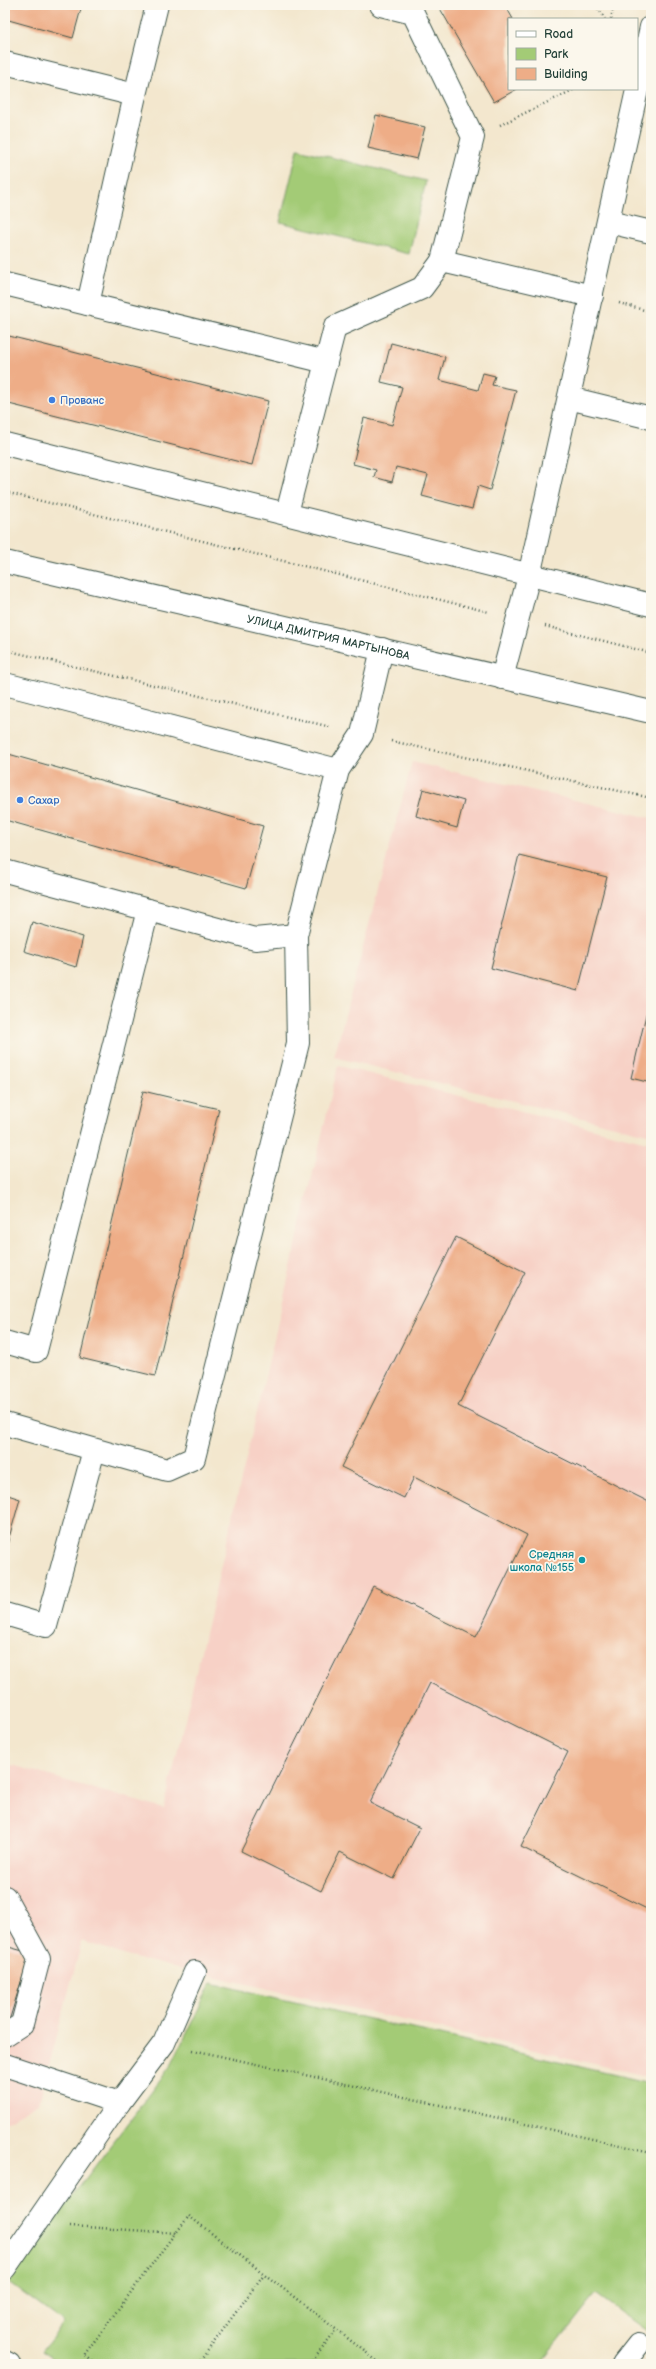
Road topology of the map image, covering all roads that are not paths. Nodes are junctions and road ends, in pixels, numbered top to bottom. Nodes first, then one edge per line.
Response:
1 (157, 5) edge
2 (381, 5) edge
3 (651, 27) edge
4 (5, 63) edge
5 (638, 87) edge
6 (637, 90) edge
7 (135, 95) junction
8 (609, 222) junction
9 (651, 232) edge
10 (442, 261) junction
11 (5, 284) edge
12 (592, 296) junction
13 (88, 304) junction
14 (326, 362) junction
15 (569, 398) junction
16 (651, 418) edge
17 (5, 444) edge
18 (287, 513) junction
19 (5, 562) edge
20 (529, 576) junction
21 (651, 605) edge
22 (382, 650) junction
23 (502, 678) junction
24 (5, 684) edge
25 (651, 712) edge
26 (338, 770) junction
27 (5, 870) edge
28 (148, 910) junction
29 (296, 935) junction
30 (5, 1342) edge
31 (5, 1424) edge
32 (94, 1450) junction
33 (5, 1614) edge
34 (5, 1897) edge
35 (195, 1972) dead end
36 (5, 2036) edge
37 (5, 2065) edge
38 (119, 2103) junction
39 (5, 2268) edge
40 (638, 2345) dead end
41 (5, 2362) edge
42 (9, 2364) edge
43 (623, 2364) edge

1 - 7 street
2 - 10 street
3 - 5 street
4 - 7 street
6 - 8 street
7 - 13 street
8 - 9 street
8 - 12 street
10 - 12 street
10 - 14 street
11 - 13 street
12 - 15 street
13 - 14 street
14 - 18 street
15 - 16 street
15 - 20 street
17 - 18 street
18 - 20 street
19 - 22 street, УЛИЦА ДМИТРИЯ МАРТЫНОВА
20 - 21 street
20 - 23 street
22 - 23 street, УЛИЦА ДМИТРИЯ МАРТЫНОВА
22 - 26 street
23 - 25 street, УЛИЦА ДМИТРИЯ МАРТЫНОВА
24 - 26 street
26 - 29 street
27 - 28 street
28 - 29 street
28 - 30 street
29 - 32 street
31 - 32 street
32 - 33 street
34 - 36 street
35 - 38 street
37 - 38 street
38 - 39 street
40 - 43 street
41 - 42 street

